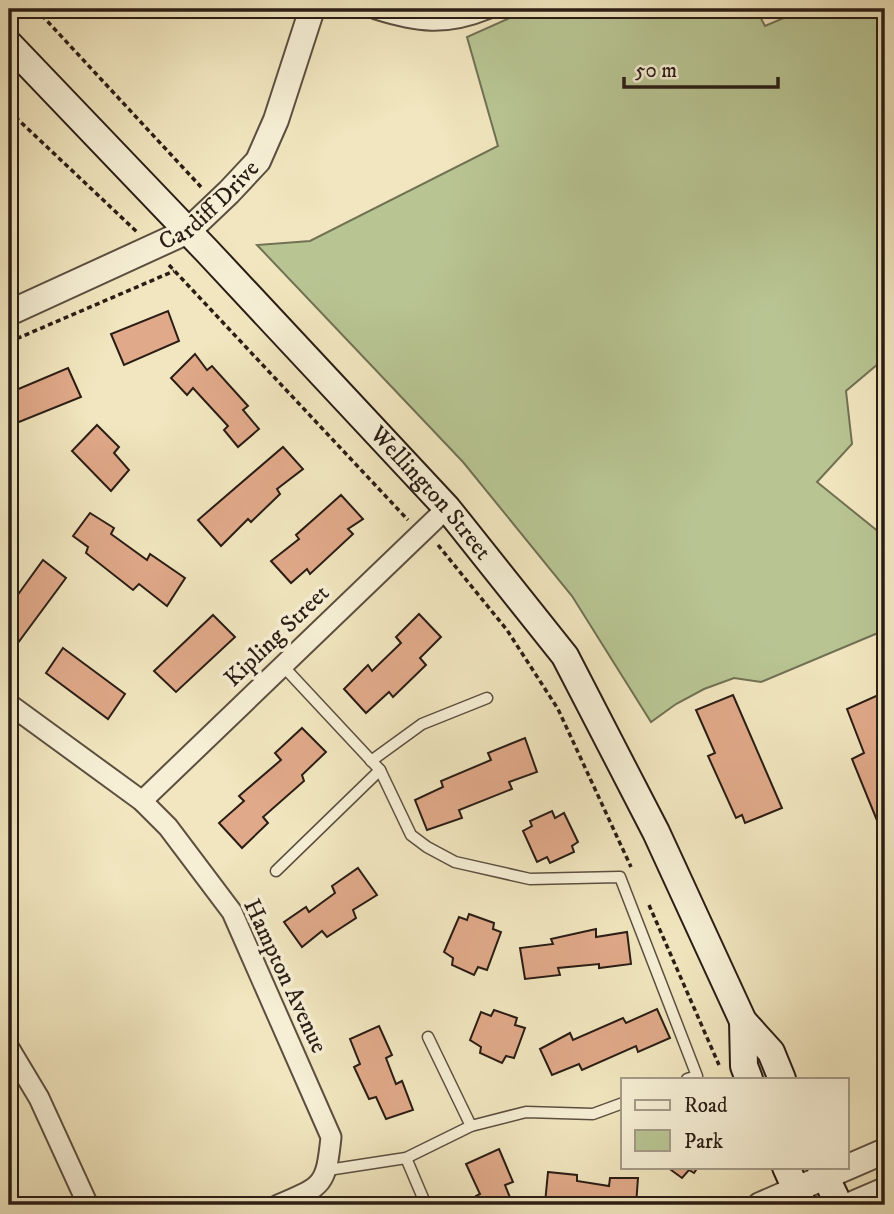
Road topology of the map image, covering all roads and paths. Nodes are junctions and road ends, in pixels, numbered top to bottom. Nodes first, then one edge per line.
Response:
1 (36, 9) edge
2 (312, 9) edge
3 (376, 9) edge
4 (487, 9) edge
5 (9, 44) edge
6 (9, 111) edge
7 (202, 188) dead end
8 (188, 232) junction
9 (152, 248) junction
10 (174, 271) junction
11 (9, 313) edge
12 (9, 342) edge
13 (447, 508) junction
14 (423, 532) junction
15 (282, 664) junction
16 (487, 698) dead end
17 (9, 704) edge
18 (371, 761) junction
19 (380, 770) junction
20 (142, 801) junction
21 (276, 872) dead end
22 (636, 878) dead end
23 (648, 902) dead end
24 (743, 1021) junction
25 (428, 1037) dead end
26 (9, 1048) edge
27 (720, 1066) dead end
28 (690, 1078) edge
29 (749, 1078) edge
30 (782, 1078) edge
31 (621, 1104) edge
32 (471, 1126) junction
33 (885, 1151) edge
34 (406, 1158) junction
35 (848, 1163) edge
36 (328, 1170) junction
37 (824, 1171) edge
38 (795, 1187) edge
39 (885, 1190) edge
40 (88, 1205) edge
41 (278, 1205) edge
42 (426, 1205) edge
43 (760, 1205) edge
44 (839, 1205) edge
45 (850, 1205) edge

1 - 7 path
2 - 8 street, Cardiff Drive
3 - 4 street
5 - 8 main road, Wellington Street
6 - 9 path
8 - 9 street, Cardiff Drive
8 - 13 main road, Wellington Street
9 - 10 path
9 - 11 street, Cardiff Drive
10 - 12 path
10 - 14 path
13 - 14 street, Kipling Street
13 - 24 main road, Wellington Street
14 - 15 street, Kipling Street
14 - 22 path
15 - 18 lane
15 - 20 street, Kipling Street
16 - 18 lane
17 - 20 street, Hampton Avenue
18 - 19 lane
19 - 21 lane
19 - 28 lane
20 - 36 street, Hampton Avenue
23 - 27 path
24 - 29 main road, Wellington Street
24 - 30 main road, Wellington Street
25 - 32 lane
26 - 40 street
31 - 32 lane
32 - 34 lane
33 - 35 street
34 - 36 lane
34 - 42 lane
36 - 41 street
37 - 38 street
37 - 44 main road
38 - 43 street
39 - 45 street

